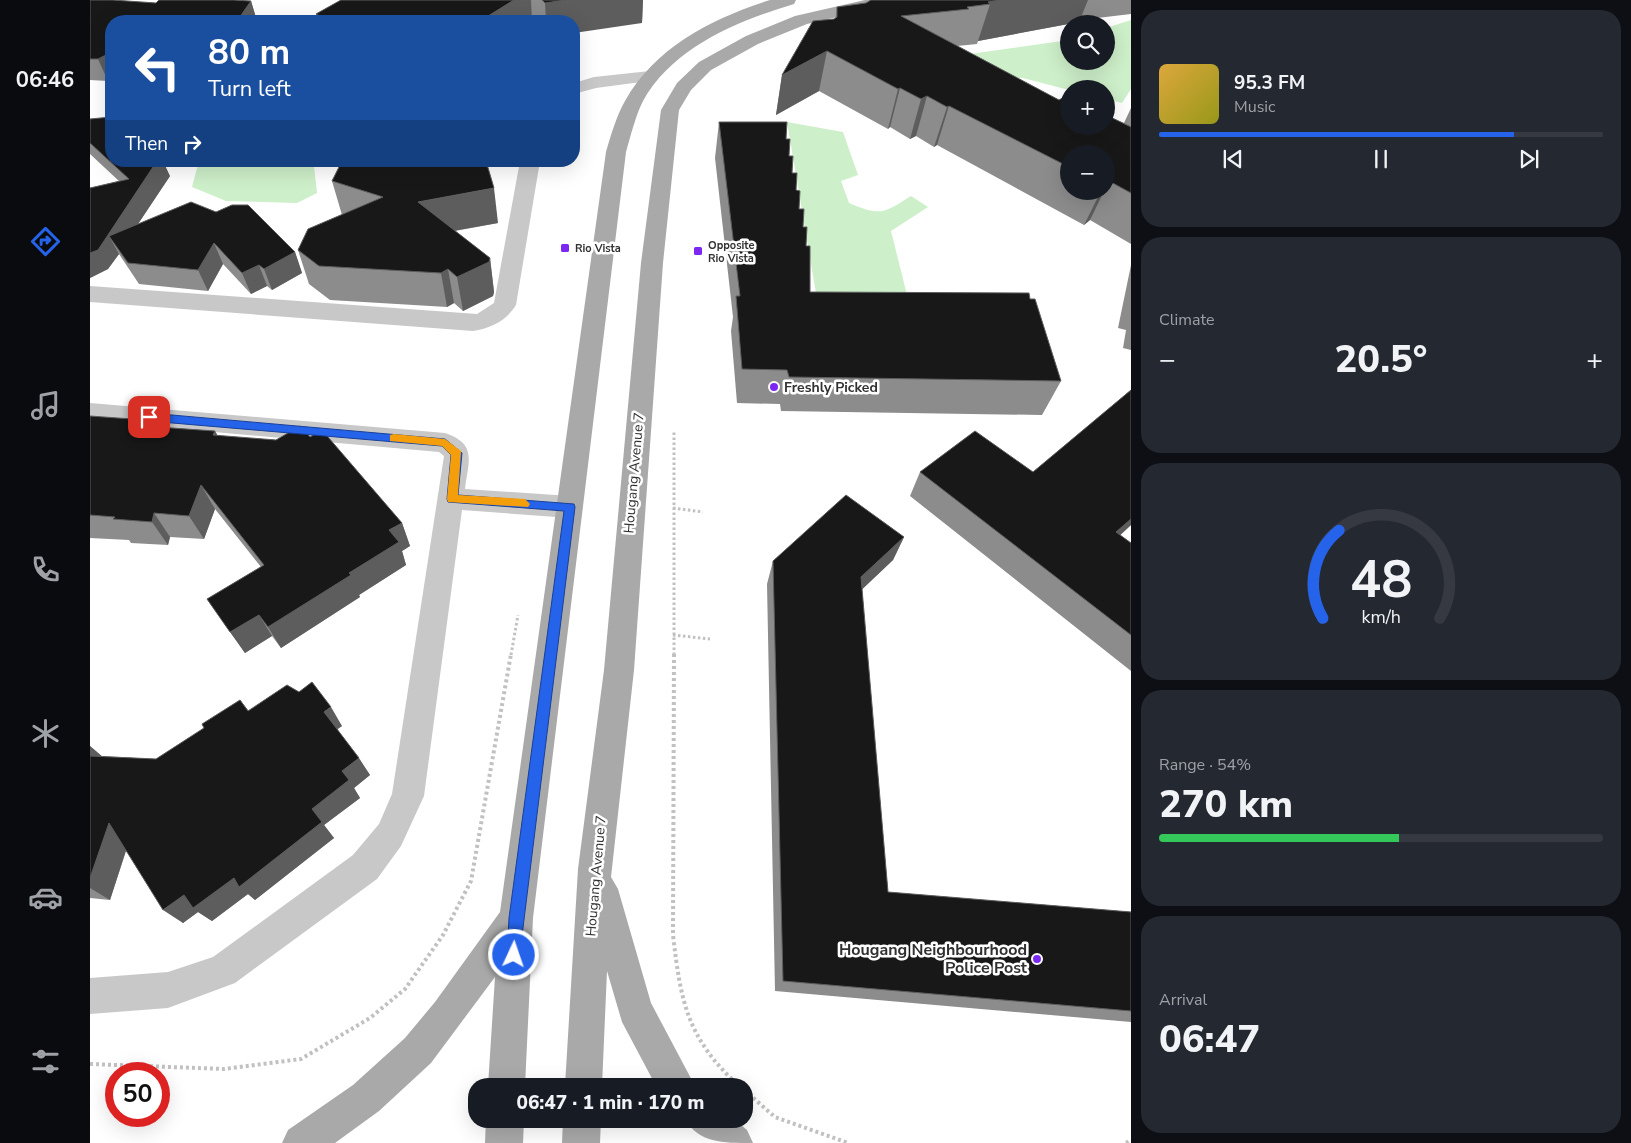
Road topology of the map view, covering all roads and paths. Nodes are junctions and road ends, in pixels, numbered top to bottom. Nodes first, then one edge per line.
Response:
1 (788, 0) edge
2 (887, 0) edge
3 (650, 76) junction
4 (580, 87) edge
5 (529, 167) edge
6 (90, 294) edge
7 (90, 412) edge
8 (674, 429) dead end
9 (452, 499) junction
10 (570, 507) junction
11 (673, 508) junction
12 (703, 512) dead end
13 (673, 635) junction
14 (710, 639) dead end
15 (595, 869) junction
16 (516, 918) junction
17 (90, 996) edge
18 (507, 1078) edge
19 (584, 1078) edge
20 (672, 1078) edge
21 (730, 1078) edge
22 (753, 1098) edge
23 (505, 1128) edge
24 (582, 1128) edge
25 (715, 1128) edge
26 (1131, 1140) edge
27 (301, 1143) edge
28 (504, 1143) edge
29 (581, 1143) edge
30 (734, 1143) edge
31 (848, 1143) edge
32 (1126, 1143) edge

1 - 3 main road
2 - 15 main road, Hougang Avenue 7
3 - 4 lane
3 - 10 main road
5 - 6 lane
7 - 9 lane
8 - 11 path
9 - 10 lane
9 - 17 lane
10 - 16 main road
11 - 12 path
11 - 13 path
13 - 14 path
13 - 21 path
15 - 19 main road, Hougang Avenue 7
15 - 20 main road
16 - 18 main road
16 - 27 main road
22 - 31 path
23 - 28 main road
24 - 29 main road
25 - 30 main road
26 - 32 path

